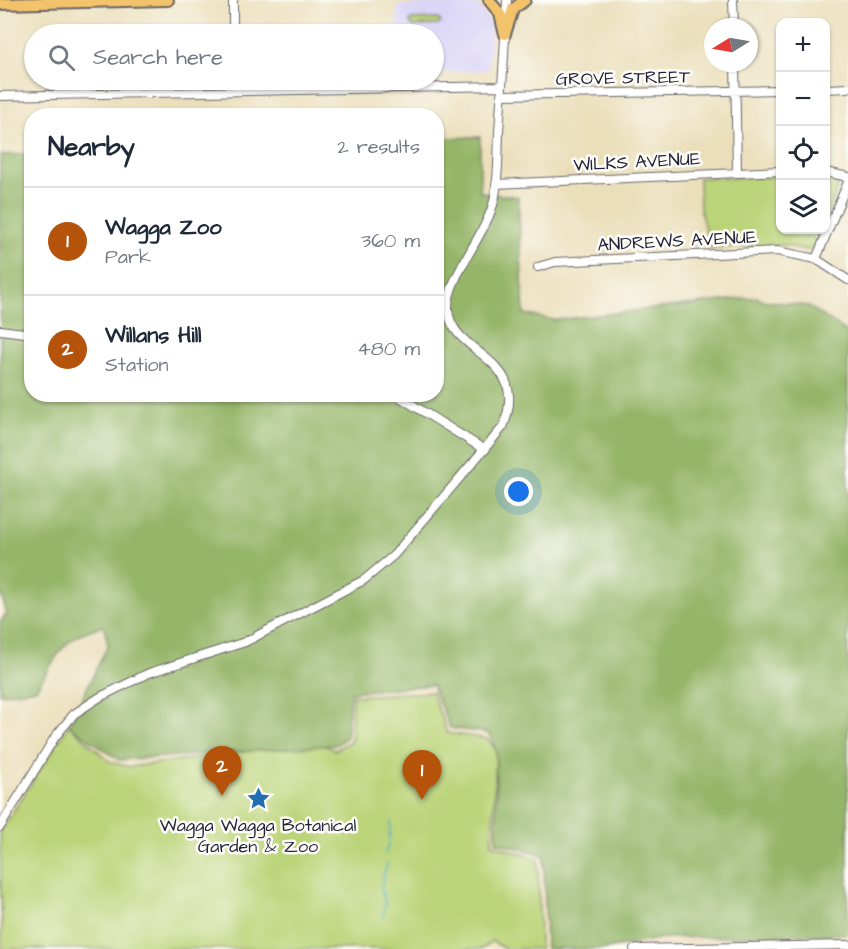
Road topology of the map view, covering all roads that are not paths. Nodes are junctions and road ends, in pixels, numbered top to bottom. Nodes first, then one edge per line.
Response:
1 (168, 0) edge
2 (233, 0) edge
3 (489, 0) edge
4 (507, 0) edge
5 (525, 0) edge
6 (734, 0) edge
7 (0, 4) edge
8 (734, 18) edge
9 (233, 24) edge
10 (505, 34) junction
11 (735, 72) edge
12 (502, 86) junction
13 (444, 87) edge
14 (848, 88) edge
15 (830, 89) edge
16 (288, 90) edge
17 (776, 90) edge
18 (235, 91) joint
19 (735, 91) junction
20 (501, 95) junction
21 (0, 96) edge
22 (776, 171) edge
23 (737, 172) junction
24 (830, 173) edge
25 (848, 177) edge
26 (848, 182) edge
27 (496, 184) junction
28 (816, 259) junction
29 (538, 267) dead end
30 (848, 280) edge
31 (0, 330) edge
32 (24, 333) edge
33 (408, 402) edge
34 (485, 450) junction
35 (0, 827) edge
36 (848, 945) edge
37 (634, 949) edge

1 - 7 main road
2 - 9 street
3 - 10 main road
4 - 10 street
5 - 10 main road
6 - 8 street
10 - 12 street
11 - 19 street
12 - 13 street
12 - 20 street
14 - 15 street
16 - 18 street
17 - 19 street, GROVE STREET
18 - 21 street
19 - 20 street, GROVE STREET
19 - 23 street
20 - 27 street
22 - 23 street, WILKS AVENUE
23 - 27 street, WILKS AVENUE
24 - 25 street
26 - 28 street
27 - 34 street
28 - 29 street, ANDREWS AVENUE
28 - 30 street, ANDREWS AVENUE
31 - 32 street
33 - 34 street
34 - 35 street
36 - 37 street

